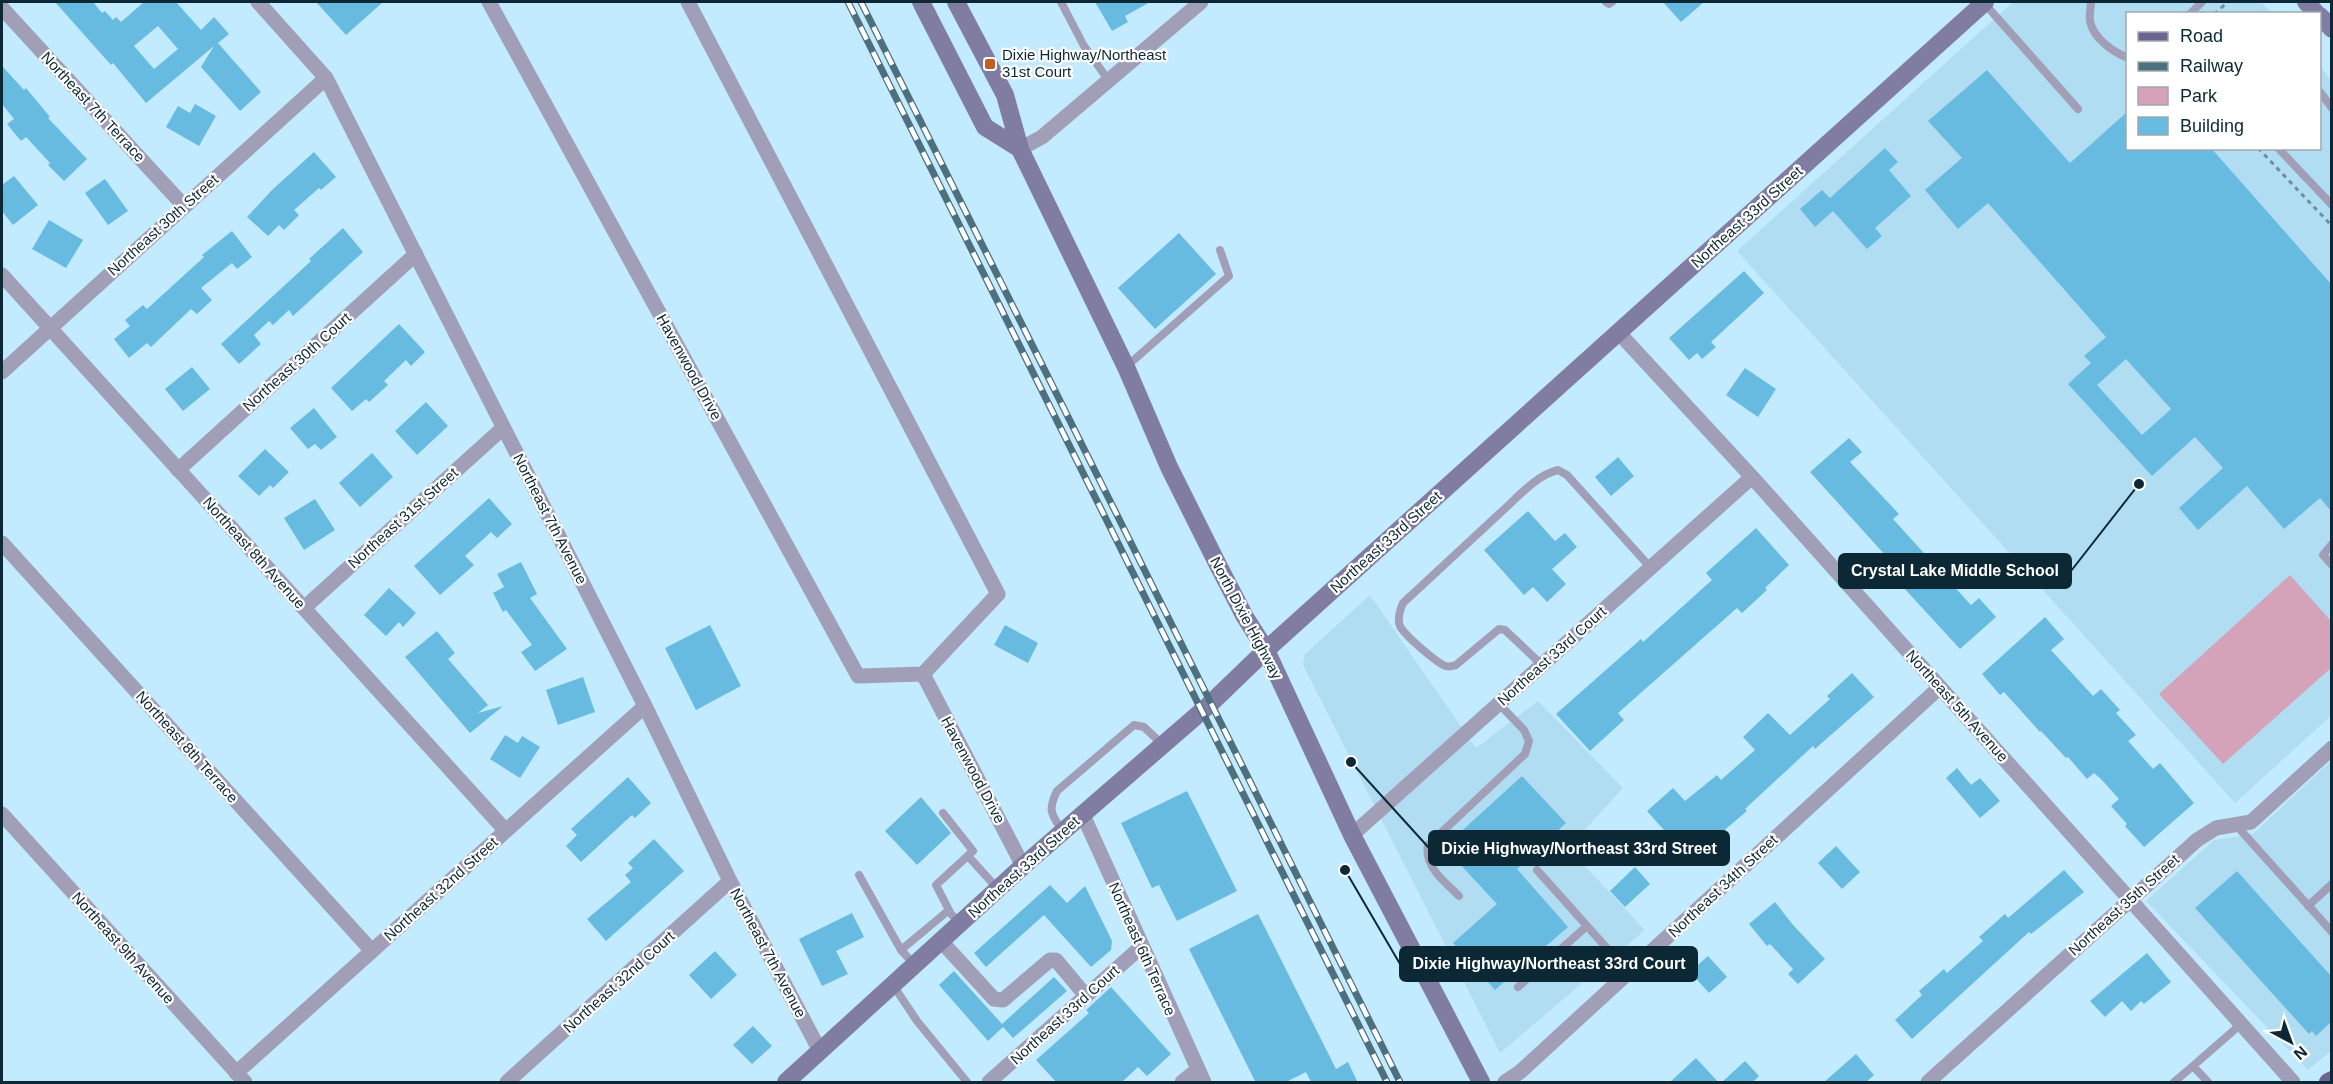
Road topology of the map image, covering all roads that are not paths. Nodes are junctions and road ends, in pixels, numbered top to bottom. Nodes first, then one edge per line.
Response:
1 (258, 2) edge
2 (489, 2) edge
3 (688, 2) edge
4 (921, 2) edge
5 (956, 2) edge
6 (1060, 2) edge
7 (1985, 2) edge
8 (2091, 2) edge
9 (1196, 3) edge
10 (2, 8) edge
11 (2126, 58) edge
12 (326, 78) junction
13 (1109, 81) junction
14 (2321, 95) edge
15 (2331, 108) edge
16 (2078, 109) dead end
17 (1020, 149) junction
18 (2280, 150) edge
19 (2331, 205) edge
20 (184, 206) junction
21 (1220, 250) dead end
22 (416, 254) junction
23 (2, 275) edge
24 (50, 328) junction
25 (1619, 333) junction
26 (1126, 367) junction
27 (2, 372) edge
28 (503, 428) junction
29 (178, 470) junction
30 (1752, 477) junction
31 (2, 543) edge
32 (2331, 544) edge
33 (2331, 565) edge
34 (1651, 568) junction
35 (304, 608) junction
36 (1266, 650) junction
37 (1542, 665) junction
38 (923, 675) junction
39 (1940, 687) junction
40 (1499, 704) junction
41 (645, 706) junction
42 (1163, 746) junction
43 (2331, 748) edge
44 (943, 813) dead end
45 (2, 814) edge
46 (1083, 815) junction
47 (2236, 825) junction
48 (506, 831) junction
49 (1063, 832) junction
50 (1352, 835) junction
51 (968, 856) junction
52 (1023, 866) junction
53 (1537, 870) dead end
54 (859, 875) dead end
55 (730, 881) junction
56 (2331, 884) edge
57 (998, 889) junction
58 (1459, 896) dead end
59 (2131, 899) junction
60 (2308, 906) junction
61 (955, 917) junction
62 (1587, 926) junction
63 (2331, 932) edge
64 (942, 940) junction
65 (1141, 947) junction
66 (901, 950) junction
67 (372, 951) junction
68 (915, 965) junction
69 (1629, 973) junction
70 (893, 985) junction
71 (1518, 987) dead end
72 (1086, 996) junction
73 (2241, 1024) junction
74 (820, 1052) junction
75 (2193, 1066) junction
76 (1200, 1076) edge
77 (241, 1078) edge
78 (507, 1083) edge
79 (786, 1083) edge
80 (967, 1083) edge
81 (989, 1083) edge
82 (1182, 1083) edge
83 (1481, 1083) edge
84 (1505, 1083) edge
85 (1928, 1083) edge
86 (2174, 1083) edge
87 (2208, 1083) edge
88 (2293, 1083) edge

1 - 12 street, Northeast 7th Avenue
2 - 38 street, Havenwood Drive
3 - 38 street
4 - 17 street
5 - 17 street, North Dixie Highway
6 - 13 lane
7 - 16 lane
7 - 25 street, Northeast 33rd Street
8 - 11 lane
9 - 13 street
10 - 20 street, Northeast 7th Terrace
12 - 20 street, Northeast 30th Street
12 - 22 street, Northeast 7th Avenue
13 - 17 street
14 - 15 lane
17 - 26 street, North Dixie Highway
18 - 19 lane
20 - 24 street, Northeast 30th Street
21 - 26 lane
22 - 28 street, Northeast 7th Avenue
22 - 29 street, Northeast 30th Court
23 - 24 street, Northeast 8th Avenue
24 - 27 street, Northeast 30th Street
24 - 29 street, Northeast 8th Avenue
25 - 30 street, Northeast 5th Avenue
25 - 36 street, Northeast 33rd Street
26 - 36 street, North Dixie Highway
28 - 35 street, Northeast 31st Street
28 - 41 street, Northeast 7th Avenue
29 - 35 street, Northeast 8th Avenue
30 - 34 street, Northeast 33rd Court
30 - 39 street, Northeast 5th Avenue
31 - 67 street, Northeast 8th Terrace
32 - 33 lane
34 - 37 street, Northeast 33rd Court
34 - 37 lane
35 - 48 street, Northeast 8th Avenue
36 - 42 street, Northeast 33rd Street
36 - 50 street, North Dixie Highway
37 - 40 street, Northeast 33rd Court
38 - 52 street, Havenwood Drive
39 - 59 street, Northeast 5th Avenue
39 - 69 street, Northeast 34th Street
40 - 50 street, Northeast 33rd Court
40 - 58 lane
41 - 48 street, Northeast 32nd Street
41 - 55 street, Northeast 7th Avenue
42 - 46 street, Northeast 33rd Street
42 - 49 lane
43 - 47 street, Northeast 35th Street
44 - 51 lane
45 - 77 street, Northeast 9th Avenue
46 - 49 street, Northeast 33rd Street
46 - 65 street, Northeast 6th Terrace
47 - 59 street, Northeast 35th Street
47 - 60 lane
48 - 67 street, Northeast 32nd Street
49 - 52 street, Northeast 33rd Street
50 - 83 street, North Dixie Highway
51 - 57 lane
51 - 61 lane
52 - 57 street, Northeast 33rd Street
53 - 62 lane
54 - 66 lane
55 - 74 street, Northeast 7th Avenue
55 - 78 street, Northeast 32nd Court
56 - 60 lane
57 - 61 street, Northeast 33rd Street
59 - 73 street, Northeast 5th Avenue
59 - 85 street, Northeast 35th Street
60 - 63 lane
61 - 64 street, Northeast 33rd Street
61 - 66 lane
62 - 69 lane
62 - 71 lane
64 - 68 street, Northeast 33rd Street
64 - 72 street
65 - 72 street, Northeast 33rd Court
65 - 76 street, Northeast 6th Terrace
66 - 68 lane
67 - 77 street, Northeast 32nd Street
68 - 70 street, Northeast 33rd Street
69 - 84 street, Northeast 34th Street
70 - 74 street, Northeast 33rd Street
70 - 80 lane
72 - 81 street, Northeast 33rd Court
73 - 75 lane
73 - 88 street, Northeast 5th Avenue
74 - 79 street, Northeast 33rd Street
75 - 86 lane
75 - 87 lane
76 - 82 street

